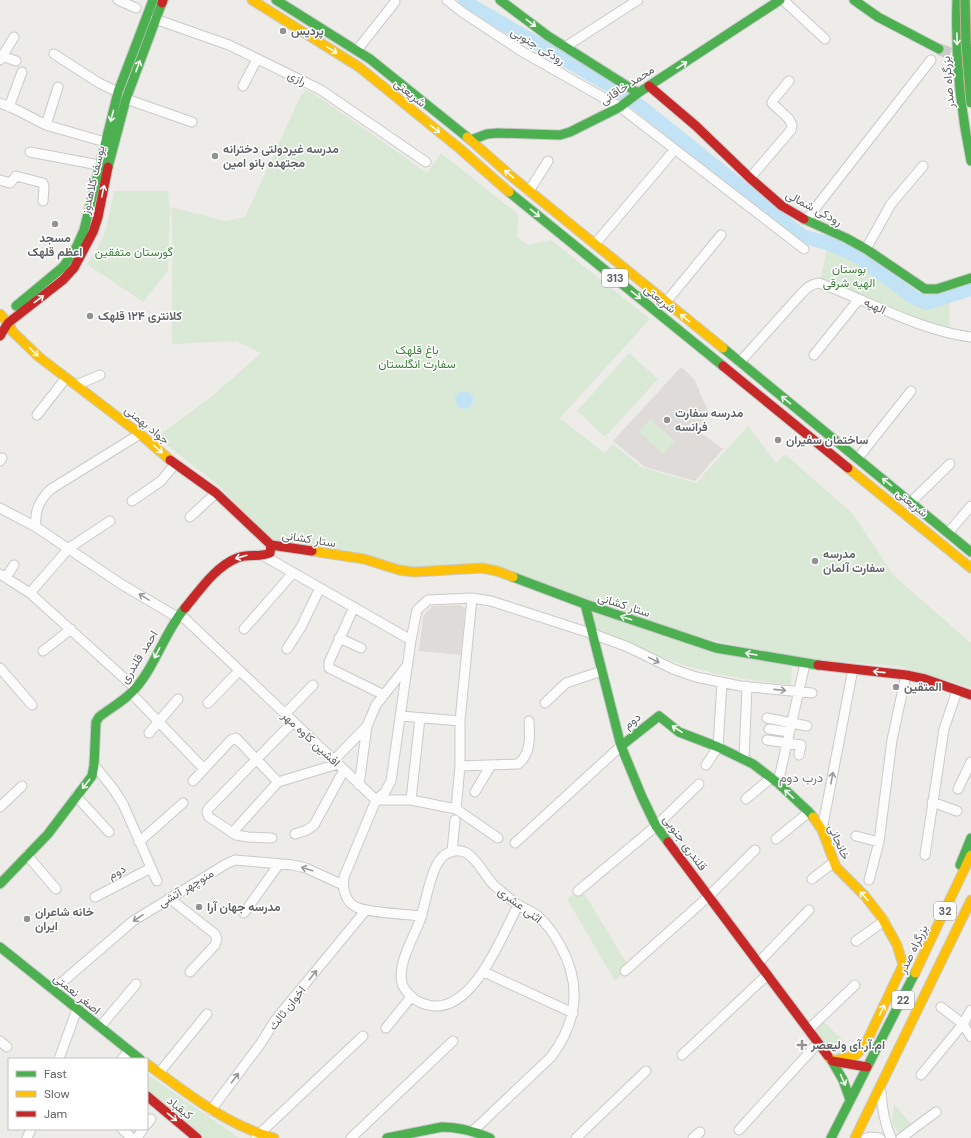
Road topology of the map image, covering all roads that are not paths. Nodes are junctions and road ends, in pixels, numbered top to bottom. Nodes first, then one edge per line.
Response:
1 (118, 0) edge
2 (252, 0) edge
3 (276, 0) edge
4 (447, 0) edge
5 (500, 0) edge
6 (638, 0) edge
7 (780, 0) edge
8 (784, 0) edge
9 (957, 0) edge
10 (965, 0) edge
11 (158, 1) edge
12 (395, 2) dead end
13 (860, 2) edge
14 (136, 8) dead end
15 (155, 19) junction
16 (14, 37) dead end
17 (825, 39) dead end
18 (564, 47) junction
19 (939, 49) tunnel mouth
20 (357, 50) junction
21 (54, 54) dead end
22 (1, 58) edge
23 (257, 59) junction
24 (931, 60) dead end
25 (16, 61) dead end
26 (22, 72) dead end
27 (789, 81) dead end
28 (243, 86) dead end
29 (649, 86) junction
30 (58, 87) dead end
31 (118, 92) junction
32 (638, 93) junction
33 (126, 99) junction
34 (971, 103) edge
35 (4, 105) edge
36 (620, 106) junction
37 (192, 122) dead end
38 (46, 125) junction
39 (471, 140) junction
40 (105, 142) junction
41 (459, 148) junction
42 (30, 152) dead end
43 (671, 154) dead end
44 (548, 161) dead end
45 (971, 161) edge
46 (426, 162) dead end
47 (99, 165) junction
48 (923, 166) dead end
49 (750, 178) junction
50 (0, 180) edge
51 (529, 190) junction
52 (43, 201) dead end
53 (806, 220) junction
54 (721, 235) dead end
55 (595, 244) junction
56 (804, 249) dead end
57 (866, 249) junction
58 (971, 278) edge
59 (859, 299) junction
60 (666, 302) junction
61 (3, 318) edge
62 (0, 336) edge
63 (968, 337) edge
64 (971, 343) edge
65 (814, 355) dead end
66 (740, 362) junction
67 (100, 374) dead end
68 (66, 378) junction
69 (76, 386) junction
70 (911, 391) dead end
71 (37, 414) dead end
72 (140, 434) junction
73 (858, 458) junction
74 (175, 464) junction
75 (950, 464) dead end
76 (216, 493) junction
77 (132, 501) dead end
78 (911, 502) junction
79 (971, 506) edge
80 (0, 508) edge
81 (190, 517) dead end
82 (110, 521) dead end
83 (36, 528) junction
84 (948, 533) junction
85 (271, 545) junction
86 (69, 548) junction
87 (971, 552) edge
88 (264, 556) junction
89 (14, 565) dead end
90 (971, 568) edge
91 (293, 573) junction
92 (3, 575) edge
93 (320, 588) junction
94 (30, 593) junction
95 (472, 598) junction
96 (585, 604) junction
97 (354, 607) junction
98 (179, 616) junction
99 (71, 629) junction
100 (244, 629) dead end
101 (593, 634) junction
102 (339, 638) junction
103 (411, 640) junction
104 (361, 648) dead end
105 (287, 649) dead end
106 (43, 650) dead end
107 (805, 664) junction
108 (407, 666) junction
109 (0, 668) edge
110 (853, 669) junction
111 (239, 671) junction
112 (602, 671) junction
113 (906, 675) junction
114 (722, 682) junction
115 (313, 685) dead end
116 (747, 686) junction
117 (133, 691) junction
118 (957, 691) junction
119 (798, 692) junction
120 (812, 693) dead end
121 (384, 695) junction
122 (971, 695) edge
123 (178, 699) dead end
124 (208, 703) dead end
125 (545, 703) dead end
126 (32, 705) dead end
127 (285, 714) junction
128 (401, 716) junction
129 (659, 716) joint
130 (420, 718) junction
131 (767, 718) dead end
132 (159, 721) junction
133 (460, 721) junction
134 (293, 722) junction
135 (529, 722) dead end
136 (791, 723) junction
137 (367, 726) junction
138 (807, 726) dead end
139 (769, 729) dead end
140 (789, 732) junction
141 (149, 733) dead end
142 (767, 740) dead end
143 (786, 743) junction
144 (621, 746) junction
145 (718, 747) junction
146 (799, 755) dead end
147 (257, 759) junction
148 (744, 760) junction
149 (971, 762) edge
150 (94, 765) junction
151 (338, 765) junction
152 (491, 765) junction
153 (706, 765) dead end
154 (460, 766) junction
155 (204, 769) junction
156 (193, 781) dead end
157 (774, 781) junction
158 (278, 782) junction
159 (700, 784) dead end
160 (359, 785) junction
161 (22, 786) dead end
162 (958, 789) dead end
163 (475, 792) dead end
164 (76, 796) junction
165 (746, 799) dead end
166 (376, 800) junction
167 (411, 800) junction
168 (932, 802) junction
169 (183, 803) dead end
170 (0, 807) edge
171 (456, 809) junction
172 (958, 811) dead end
173 (809, 812) junction
174 (455, 820) dead end
175 (656, 826) junction
176 (822, 830) junction
177 (109, 832) dead end
178 (232, 833) junction
179 (295, 834) dead end
180 (856, 836) dead end
181 (272, 838) dead end
182 (498, 838) dead end
183 (971, 838) edge
184 (776, 839) dead end
185 (140, 842) junction
186 (879, 842) junction
187 (515, 843) dead end
188 (755, 850) dead end
189 (452, 852) junction
190 (27, 855) junction
191 (925, 855) dead end
192 (971, 855) edge
193 (971, 861) edge
194 (834, 862) junction
195 (278, 864) junction
196 (151, 868) junction
197 (812, 879) dead end
198 (869, 880) dead end
199 (157, 881) dead end
200 (0, 884) edge
201 (343, 884) junction
202 (56, 889) dead end
203 (578, 891) dead end
204 (709, 896) junction
205 (95, 897) dead end
206 (169, 898) junction
207 (971, 900) edge
208 (971, 904) edge
209 (518, 905) junction
210 (366, 910) junction
211 (809, 910) dead end
212 (244, 913) dead end
213 (422, 916) junction
214 (971, 918) edge
215 (884, 921) junction
216 (856, 941) dead end
217 (0, 947) edge
218 (758, 963) junction
219 (919, 966) junction
220 (625, 971) dead end
221 (190, 972) dead end
222 (484, 972) junction
223 (767, 975) junction
224 (936, 976) junction
225 (136, 984) dead end
226 (855, 985) dead end
227 (53, 990) junction
228 (411, 997) junction
229 (941, 1007) dead end
230 (77, 1009) junction
231 (971, 1010) edge
232 (572, 1013) junction
233 (207, 1014) dead end
234 (963, 1024) junction
235 (100, 1027) junction
236 (386, 1028) dead end
237 (808, 1030) junction
238 (363, 1036) dead end
239 (971, 1037) edge
240 (453, 1042) dead end
241 (818, 1043) junction
242 (129, 1051) junction
243 (682, 1055) dead end
244 (59, 1058) edge
245 (123, 1058) edge
246 (139, 1058) edge
247 (832, 1061) junction
248 (148, 1065) edge
249 (867, 1067) junction
250 (646, 1071) dead end
251 (159, 1073) junction
252 (921, 1075) dead end
253 (880, 1092) junction
254 (148, 1097) edge
255 (850, 1100) junction
256 (211, 1110) junction
257 (936, 1112) dead end
258 (123, 1130) edge
259 (474, 1130) junction
260 (739, 1130) dead end
261 (257, 1136) edge
262 (393, 1137) edge
263 (132, 1138) edge
264 (198, 1138) edge
265 (274, 1138) edge
266 (351, 1138) edge
267 (490, 1138) edge
268 (576, 1138) edge
269 (832, 1138) edge
270 (855, 1138) edge
271 (859, 1138) edge
272 (866, 1138) edge
273 (880, 1138) edge
274 (891, 1138) edge
275 (901, 1138) edge

1 - 14 street
2 -> 41 main road, شریعتی / 313
3 - 20 main road, شریعتی / 313
4 - 36 street, رودکی جنوبی
5 -> 18 main road, رودکی جنوبی
6 - 18 street
29 -> 7 main road, محمد خاقانی
8 - 17 street
9 -> 45 main road, بزرگراه صدر
10 - 34 main road, bridge
11 - 15 main road, یوسف کلاهدوز
11 - 31 main road, یوسف کلاهدوز
12 - 20 street
13 - 19 main road
15 - 23 street, رازی
33 -> 15 main road, یوسف کلاهدوز
16 - 22 street
18 - 32 main road, رودکی جنوبی
20 - 39 main road, شریعتی / 313
21 - 31 street
22 - 25 street
23 - 28 street
23 - 46 street, رازی
24 - 53 street
26 - 35 street
27 - 49 street
29 - 32 main road, محمد خاقانی
29 - 49 main road, رودکی شمالی
30 - 38 street
31 -> 40 main road, یوسف کلاهدوز
32 - 36 main road, محمد خاقانی
33 - 37 street
61 -> 33 main road, یوسف کلاهدوز
35 - 38 street
36 - 39 main road, محمد خاقانی
36 - 56 street
38 - 40 street
39 - 41 main road, محمد خاقانی
51 -> 39 main road, شریعتی / 313
40 - 47 main road, یوسف کلاهدوز
41 -> 90 main road, شریعتی / 313
42 - 47 street
43 - 55 street
44 - 51 street
47 - 61 main road, یوسف کلاهدوز
48 - 57 street
49 - 53 main road, رودکی شمالی
50 - 52 street
51 - 55 main road, شریعتی / 313
53 - 57 main road, رودکی شمالی
54 - 60 street
55 - 60 main road, شریعتی / 313
57 - 58 main road, رودکی شمالی
59 - 63 street, الهیه
59 - 65 street
59 - 66 street, الهیه
66 -> 60 main road, شریعتی / 313
61 - 62 main road, یوسف کلاهدوز
61 -> 68 main road, جواد بهمنی
63 - 64 street
73 -> 66 main road, شریعتی / 313
67 - 69 street
68 - 69 main road, جواد بهمنی
68 - 71 street
69 - 72 main road, جواد بهمنی
70 - 73 street
72 -> 74 main road, جواد بهمنی
72 - 83 street
78 -> 73 main road, شریعتی / 313
74 - 76 main road, جواد بهمنی
74 - 77 street
75 - 78 street
76 - 81 street
76 - 85 main road, جواد بهمنی
78 - 84 main road, شریعتی / 313
79 - 84 street
80 - 83 street, افشین کاوه مهر
82 - 86 street
83 - 86 street, افشین کاوه مهر
84 - 87 main road, شریعتی / 313
85 - 88 main road
85 - 96 main road, ستار کشانی
86 - 94 street
98 -> 86 street, افشین کاوه مهر
88 - 91 street
88 -> 98 main road, احمد قلندری
89 - 92 street
91 - 93 street
91 - 100 street
92 - 94 street
93 - 97 street
93 - 105 street
94 - 99 street
95 - 101 street
95 - 103 street
95 - 133 street
96 - 101 main road, قلندری جنوبی
107 -> 96 main road, ستار کشانی
97 - 102 street
97 - 103 street
98 - 111 street, افشین کاوه مهر
98 -> 117 main road, احمد قلندری
99 - 106 street
99 - 117 street
101 - 112 main road, قلندری جنوبی
101 -> 114 street
102 - 104 street
102 - 121 street
103 - 108 street
107 - 110 main road, ستار کشانی
107 - 119 street
108 - 121 street
108 - 128 street
109 - 126 street
113 -> 110 main road, ستار کشانی
176 -> 110 street
111 - 124 street
111 - 127 street, افشین کاوه مهر
112 - 125 street
112 - 144 main road, قلندری جنوبی
113 - 118 main road, ستار کشانی
113 - 186 street
114 - 116 street
114 - 145 street
115 - 127 street
116 -> 119 street
116 - 148 street
117 - 132 street
117 - 150 main road, احمد قلندری
118 - 122 main road, ستار کشانی
118 - 168 street
119 - 120 street
119 - 136 street
121 - 137 street
123 - 132 street
127 - 134 street, افشین کاوه مهر
128 - 130 street
128 - 166 street
129 - 144 main road, دوم
145 -> 129 main road, خانجانی
130 - 133 street
130 - 167 street
131 - 136 street
132 - 141 street
132 - 155 street
133 - 154 street
134 - 147 street
134 - 151 street, افشین کاوه مهر
135 - 152 street
136 - 138 street
136 - 140 street
137 - 151 street
137 - 160 street
139 - 140 street
140 - 143 street
142 - 143 street
143 - 146 street
143 - 157 street
144 - 175 main road, قلندری جنوبی
144 - 187 street
145 - 148 main road, خانجانی
145 - 153 street
147 - 155 street
147 - 158 street
147 - 178 street
148 - 157 main road, خانجانی
149 - 162 street
150 -> 164 main road, احمد قلندری
150 - 185 street
151 - 158 street
151 - 160 street, افشین کاوه مهر
151 - 179 street
152 - 154 street
152 - 163 street
154 - 171 street
155 - 156 street
157 - 165 street
173 -> 157 main road, خانجانی
158 - 178 street
159 - 175 street
160 - 166 street, افشین کاوه مهر
161 - 170 street
164 - 177 street
164 - 190 main road, احمد قلندری
166 - 167 street
166 - 201 street
167 - 171 street
168 - 172 street
168 - 191 street
169 - 185 street
171 - 182 street
173 - 176 main road, خانجانی
173 - 184 street
174 - 189 street
175 - 203 street
175 - 204 main road, قلندری جنوبی
176 - 194 main road, خانجانی
178 - 181 street
180 - 186 street
183 - 219 main road
185 - 196 street
186 - 198 street
188 - 204 street
189 - 209 street, اثنی عشری
189 - 213 street
190 - 200 main road, احمد قلندری
190 - 202 street
192 - 219 main road, بزرگراه صدر / 32
193 - 269 main road, 22
194 - 197 street
215 -> 194 main road, خانجانی
201 -> 195 street, منوچهر آتشی
195 - 206 street, منوچهر آتشی
195 - 212 street
196 - 199 street
196 - 205 street, دوم
201 - 210 street
204 - 218 main road, قلندری جنوبی
204 - 220 street
206 - 221 street
206 -> 227 street, منوچهر آتشی
207 - 270 main road, 22
208 - 224 main road, 32
209 - 222 street
209 - 232 street, اثنی عشری
210 - 213 street
256 -> 210 street, اخوان ثالث
211 - 218 street
213 - 228 street
214 - 224 main road
215 - 216 street
247 -> 215 main road, خانجانی
217 - 227 main road, اصغر نعمتی
218 - 223 main road, قلندری جنوبی
219 - 249 main road, بزرگراه صدر / 32
222 - 228 street
222 - 232 street
223 - 237 main road, قلندری جنوبی
223 - 243 street
224 - 253 main road, 32
225 - 235 street
226 - 237 street
227 - 230 main road, اصغر نعمتی
228 - 236 street
229 - 234 street
230 - 235 main road, اصغر نعمتی
230 - 244 street
231 - 234 street
232 - 259 street, اثنی عشری
233 - 251 street
234 - 239 street
234 - 252 street
235 - 242 main road, اصغر نعمتی
237 - 241 main road, قلندری جنوبی
238 - 261 street
240 - 266 street
241 - 247 main road, قلندری جنوبی
241 - 260 street
242 - 245 street
242 - 246 main road, اصغر نعمتی
247 - 249 main road
247 -> 255 main road, قلندری جنوبی
248 - 251 main road
249 - 255 main road, بزرگراه صدر / 32
250 - 268 street
251 - 256 main road
253 - 271 main road, 32
253 - 274 street
254 -> 264 main road, کیقباد
255 - 269 main road, بزرگراه صدر / 32
256 - 261 main road
257 - 275 street
258 - 263 street
259 - 262 main road
259 - 267 main road
261 - 265 main road
272 - 273 street

